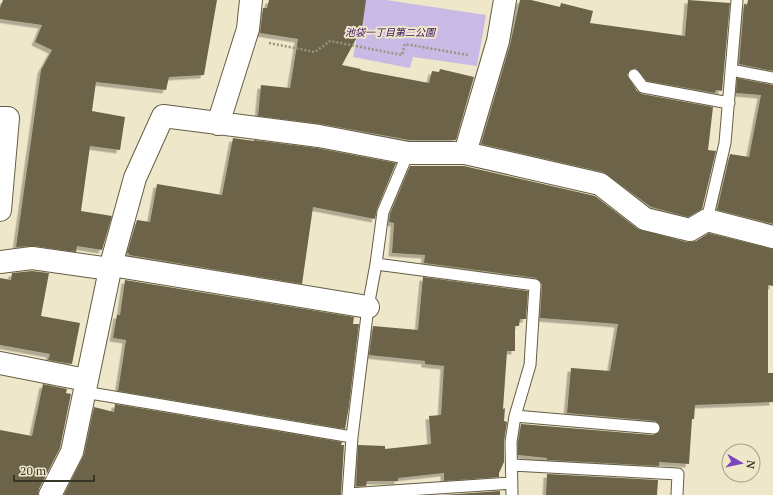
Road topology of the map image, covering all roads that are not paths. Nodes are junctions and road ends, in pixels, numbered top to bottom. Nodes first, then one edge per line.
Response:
1 (251, 0) edge
2 (505, 0) edge
3 (737, 0) edge
4 (731, 70) junction
5 (634, 75) dead end
6 (773, 78) edge
7 (728, 102) junction
8 (0, 118) edge
9 (218, 124) junction
10 (408, 153) junction
11 (465, 153) junction
12 (0, 210) edge
13 (707, 220) junction
14 (773, 237) edge
15 (0, 262) edge
16 (376, 264) junction
17 (111, 267) junction
18 (368, 307) junction
19 (0, 363) edge
20 (85, 386) junction
21 (515, 416) junction
22 (654, 428) dead end
23 (352, 438) junction
24 (512, 465) junction
25 (512, 483) junction
26 (348, 494) edge
27 (50, 495) edge
28 (512, 495) edge
29 (677, 495) edge

1 - 9 street
2 - 11 street
3 - 4 lane
4 - 6 lane
4 - 7 lane
5 - 7 lane
7 - 13 lane
8 - 12 street
9 - 10 street
9 - 17 street
10 - 11 street
10 - 16 lane
11 - 13 street
13 - 14 street
15 - 17 street
16 - 18 lane
16 - 21 lane
17 - 18 street
17 - 20 street
18 - 23 lane
19 - 20 street
20 - 23 lane
20 - 27 street
21 - 22 lane
21 - 24 lane
23 - 26 lane
24 - 25 lane
24 - 29 lane
25 - 26 lane
25 - 28 lane

